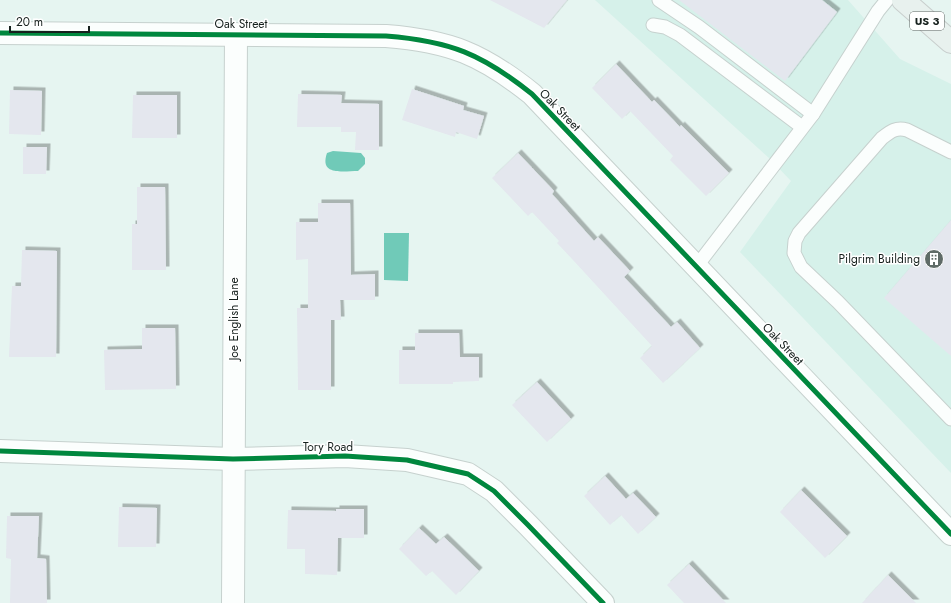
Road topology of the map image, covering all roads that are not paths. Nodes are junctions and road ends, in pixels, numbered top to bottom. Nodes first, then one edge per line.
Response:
1 (659, 0) edge
2 (887, 0) edge
3 (903, 0) edge
4 (653, 25) dead end
5 (0, 33) edge
6 (236, 34) junction
7 (951, 42) edge
8 (813, 114) junction
9 (802, 127) junction
10 (951, 152) edge
11 (696, 267) junction
12 (951, 419) edge
13 (0, 451) edge
14 (234, 459) junction
15 (951, 534) edge
16 (233, 603) edge
17 (603, 603) edge

1 - 8 lane
2 - 8 lane
3 - 7 main road, US 3
4 - 9 lane
5 - 6 street, Oak Street
6 - 11 street, Oak Street
6 - 14 street, Joe English Lane
8 - 9 lane
9 - 11 lane
10 - 12 lane
11 - 15 street, Oak Street
13 - 14 street, Tory Road
14 - 16 street, Joe English Lane
14 - 17 street, Tory Road

